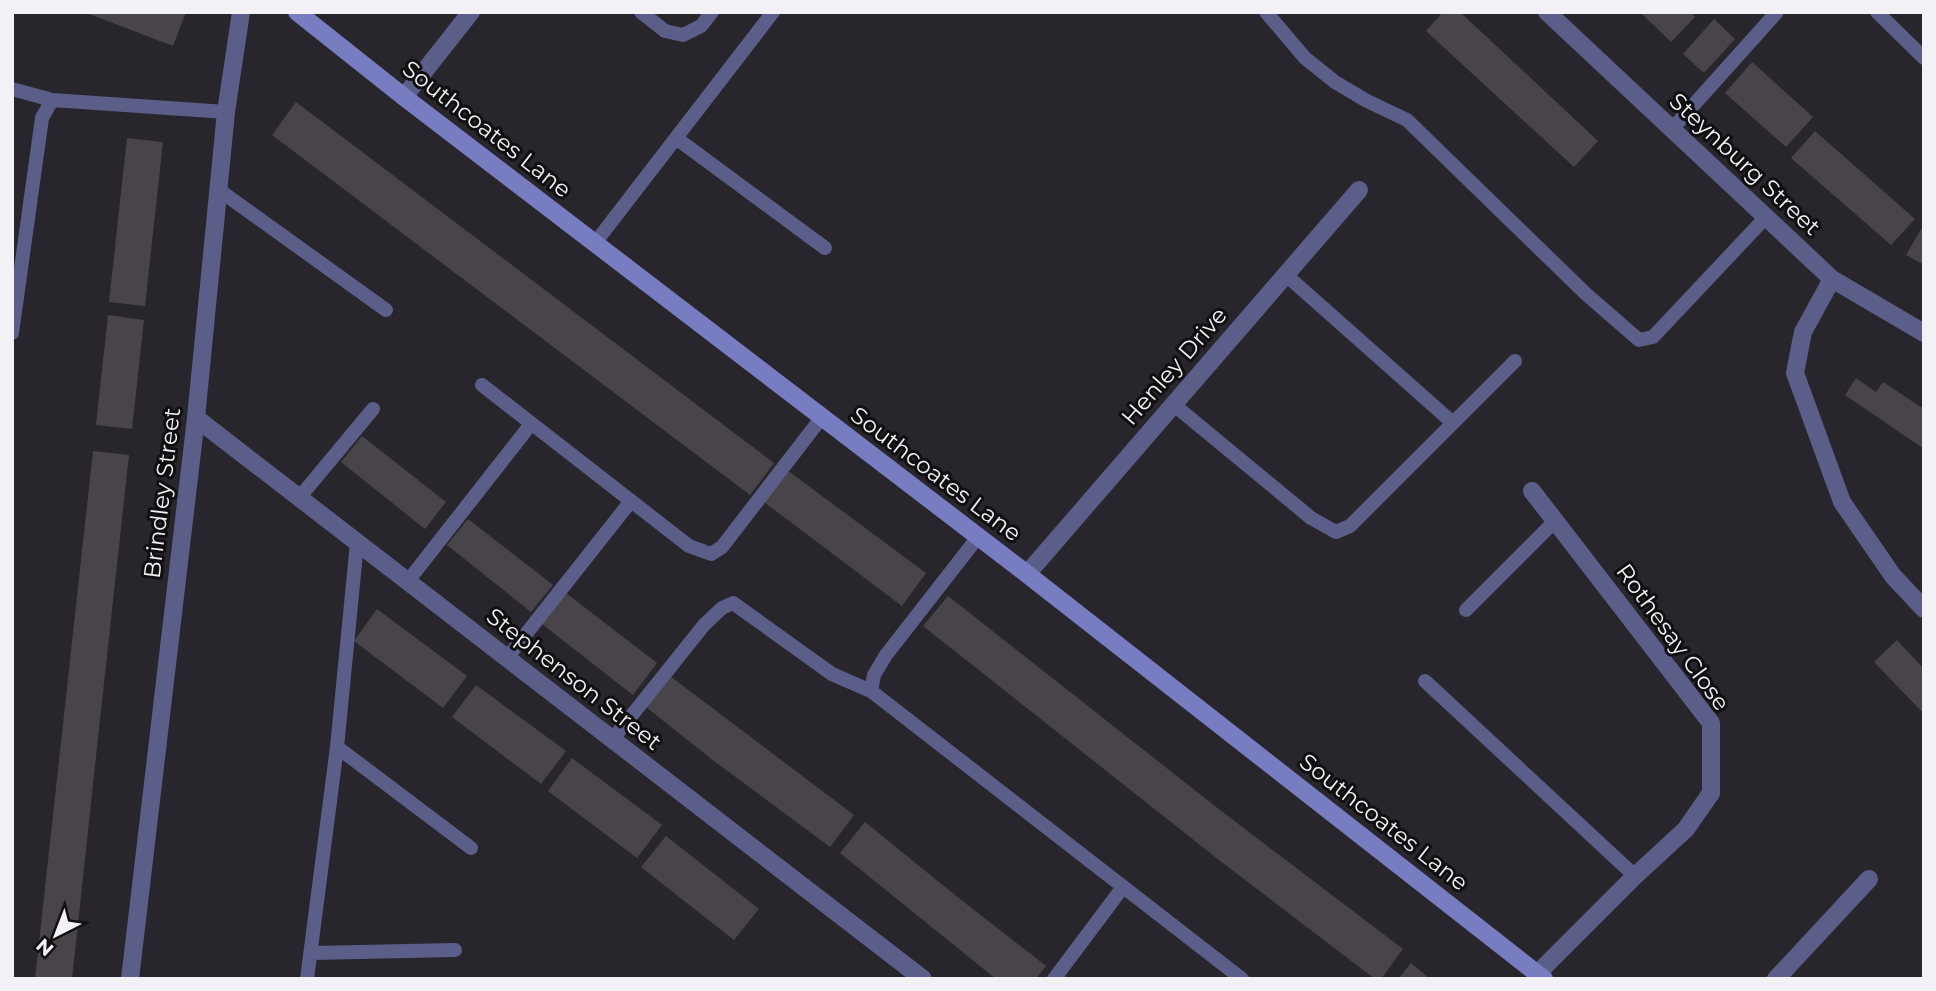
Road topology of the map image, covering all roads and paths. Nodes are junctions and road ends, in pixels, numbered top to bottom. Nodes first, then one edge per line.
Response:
1 (241, 12) edge
2 (297, 12) edge
3 (471, 12) edge
4 (642, 12) edge
5 (712, 12) edge
6 (772, 12) edge
7 (1266, 12) edge
8 (1547, 12) edge
9 (1777, 12) edge
10 (1877, 12) edge
11 (1924, 58) edge
12 (12, 89) edge
13 (404, 97) junction
14 (52, 100) junction
15 (226, 112) junction
16 (1672, 129) junction
17 (676, 138) junction
18 (219, 190) junction
19 (1359, 190) dead end
20 (1766, 217) junction
21 (595, 243) junction
22 (825, 248) dead end
23 (1286, 275) junction
24 (1832, 279) junction
25 (386, 310) dead end
26 (1924, 333) edge
27 (12, 334) edge
28 (1515, 361) dead end
29 (482, 386) dead end
30 (1174, 404) junction
31 (373, 409) dead end
32 (822, 417) junction
33 (196, 418) junction
34 (531, 424) junction
35 (1453, 424) junction
36 (1532, 491) dead end
37 (299, 498) junction
38 (631, 501) junction
39 (1555, 521) junction
40 (978, 537) junction
41 (357, 542) junction
42 (1027, 574) junction
43 (408, 581) junction
44 (1924, 609) edge
45 (1466, 610) dead end
46 (507, 659) junction
47 (1425, 681) dead end
48 (871, 691) junction
49 (612, 740) junction
50 (337, 747) junction
51 (471, 848) dead end
52 (1635, 876) junction
53 (1869, 879) dead end
54 (1123, 887) junction
55 (455, 950) dead end
56 (312, 953) junction
57 (1541, 976) edge
58 (130, 979) edge
59 (307, 979) edge
60 (923, 979) edge
61 (1054, 979) edge
62 (1242, 979) edge
63 (1776, 979) edge

1 - 15 street, Brindley Street
2 - 13 street, Southcoates Lane
3 - 13 street
4 - 5 lane
6 - 17 lane
7 - 20 lane
8 - 16 street, Steynburg Street
9 - 16 lane
10 - 11 lane
12 - 14 lane
13 - 21 street, Southcoates Lane
14 - 15 lane
14 - 27 lane
15 - 18 street, Brindley Street
16 - 20 street, Steynburg Street
17 - 21 lane
17 - 22 lane
18 - 25 lane
18 - 33 street, Brindley Street
19 - 23 street, Henley Drive
20 - 24 street, Steynburg Street
21 - 32 street, Southcoates Lane
23 - 30 street, Henley Drive
23 - 35 lane
24 - 26 street, Steynburg Street
24 - 44 street
28 - 35 lane
29 - 34 lane
30 - 35 lane
30 - 42 street, Henley Drive
31 - 37 lane
32 - 38 lane
32 - 40 street, Southcoates Lane
33 - 37 street, Stephenson Street
33 - 58 street, Brindley Street
34 - 38 lane
34 - 43 lane
36 - 39 street, Rothesay Close
37 - 41 street, Stephenson Street
38 - 46 lane
39 - 45 lane
39 - 52 street, Rothesay Close
40 - 42 street, Southcoates Lane
40 - 48 lane
41 - 43 street, Stephenson Street
41 - 50 lane
42 - 57 street, Southcoates Lane
43 - 46 street, Stephenson Street
46 - 49 street, Stephenson Street
47 - 52 lane
48 - 49 lane
48 - 54 lane
49 - 60 street, Stephenson Street
50 - 51 lane
50 - 56 lane
52 - 57 street, Rothesay Close
53 - 63 street
54 - 61 lane
54 - 62 lane
55 - 56 lane
56 - 59 lane

